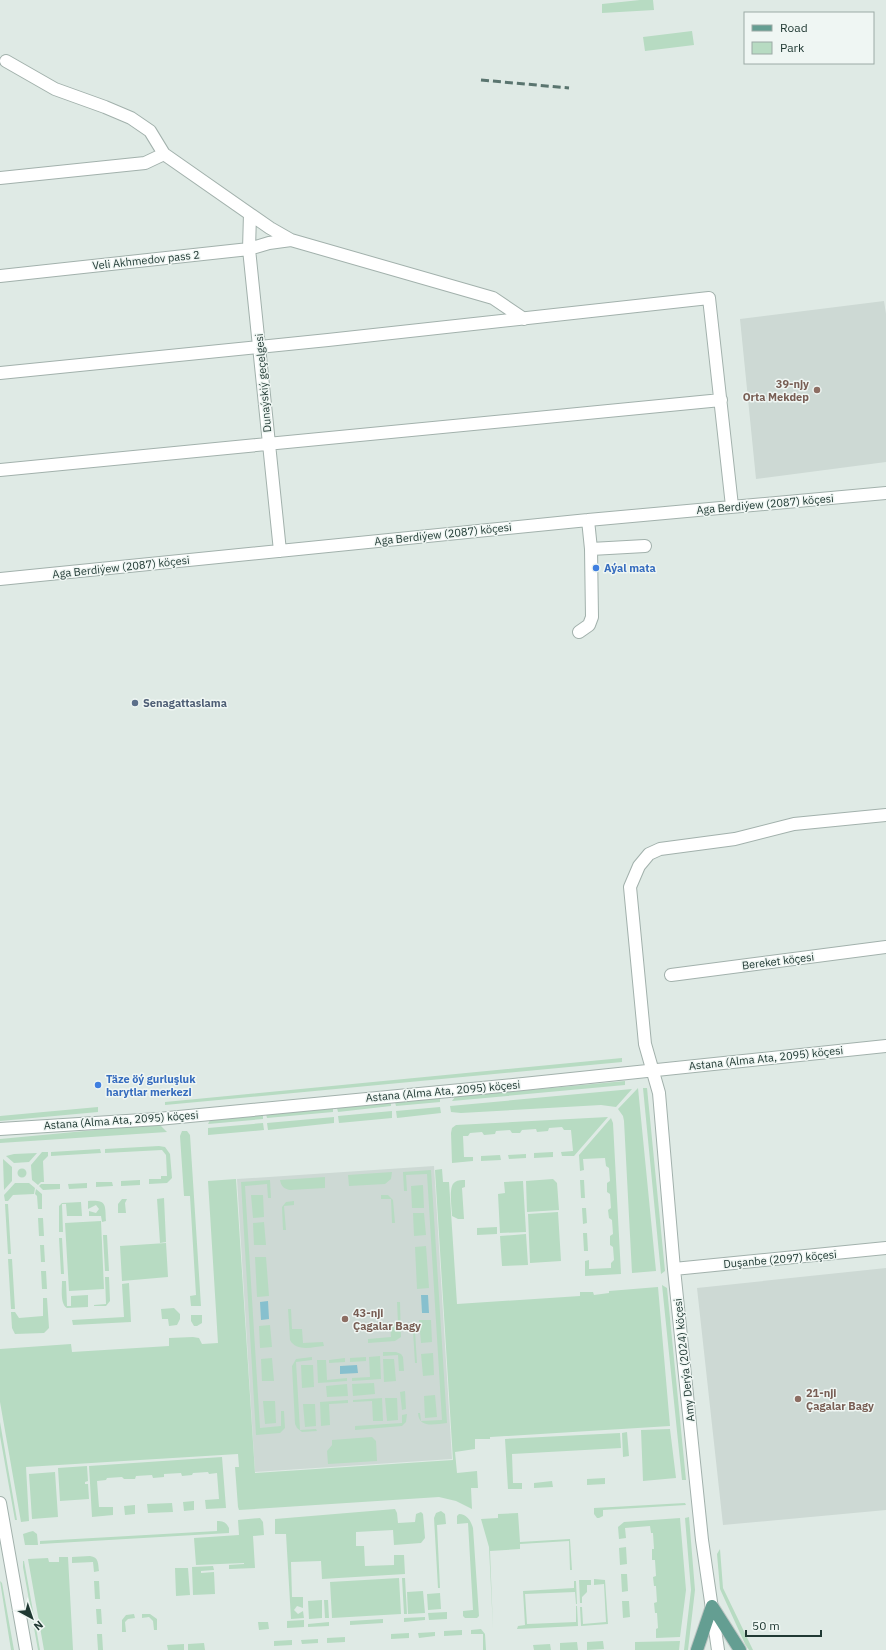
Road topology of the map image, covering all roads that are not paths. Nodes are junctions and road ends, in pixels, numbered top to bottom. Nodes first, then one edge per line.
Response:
1 (6, 61) dead end
2 (164, 154) junction
3 (0, 178) edge
4 (250, 214) junction
5 (291, 240) junction
6 (249, 248) junction
7 (0, 276) edge
8 (524, 319) junction
9 (260, 347) junction
10 (0, 373) edge
11 (721, 400) junction
12 (268, 443) junction
13 (0, 470) edge
14 (886, 493) edge
15 (732, 506) junction
16 (588, 520) junction
17 (645, 546) dead end
18 (591, 549) junction
19 (280, 551) junction
20 (0, 579) edge
21 (579, 632) dead end
22 (886, 815) edge
23 (886, 947) edge
24 (670, 975) dead end
25 (886, 1046) edge
26 (652, 1070) junction
27 (0, 1129) edge
28 (886, 1248) edge
29 (674, 1269) junction
30 (0, 1502) edge
31 (712, 1606) junction
32 (26, 1650) edge
33 (697, 1650) edge
34 (718, 1650) edge
35 (740, 1650) edge

1 - 2 street
2 - 3 street
2 - 4 street
4 - 5 street
4 - 6 street, Dunaýskiý geçelgesi
5 - 6 street, Veli Akhmedov pass 2
5 - 8 street
6 - 7 street, Veli Akhmedov pass 2
6 - 9 street, Dunaýskiý geçelgesi
8 - 9 street
8 - 11 street
9 - 10 street
9 - 12 street, Dunaýskiý geçelgesi
11 - 12 street
11 - 15 street
12 - 13 street
12 - 19 street, Dunaýskiý geçelgesi
14 - 15 street, Aga Berdiýew (2087) köçesi
15 - 16 street, Aga Berdiýew (2087) köçesi
16 - 18 street
16 - 19 street, Aga Berdiýew (2087) köçesi
17 - 18 street
18 - 21 street
19 - 20 street, Aga Berdiýew (2087) köçesi
22 - 26 street, Amy Derýa (2024) köçesi
23 - 24 street, Bereket köçesi
25 - 26 street, Astana (Alma Ata, 2095) köçesi
26 - 27 street, Astana (Alma Ata, 2095) köçesi
26 - 29 street, Amy Derýa (2024) köçesi
28 - 29 street, Duşanbe (2097) köçesi
29 - 31 street, Amy Derýa (2024) köçesi
30 - 32 street
31 - 33 main road
31 - 34 street, Amy Derýa (2024) köçesi
31 - 35 main road

